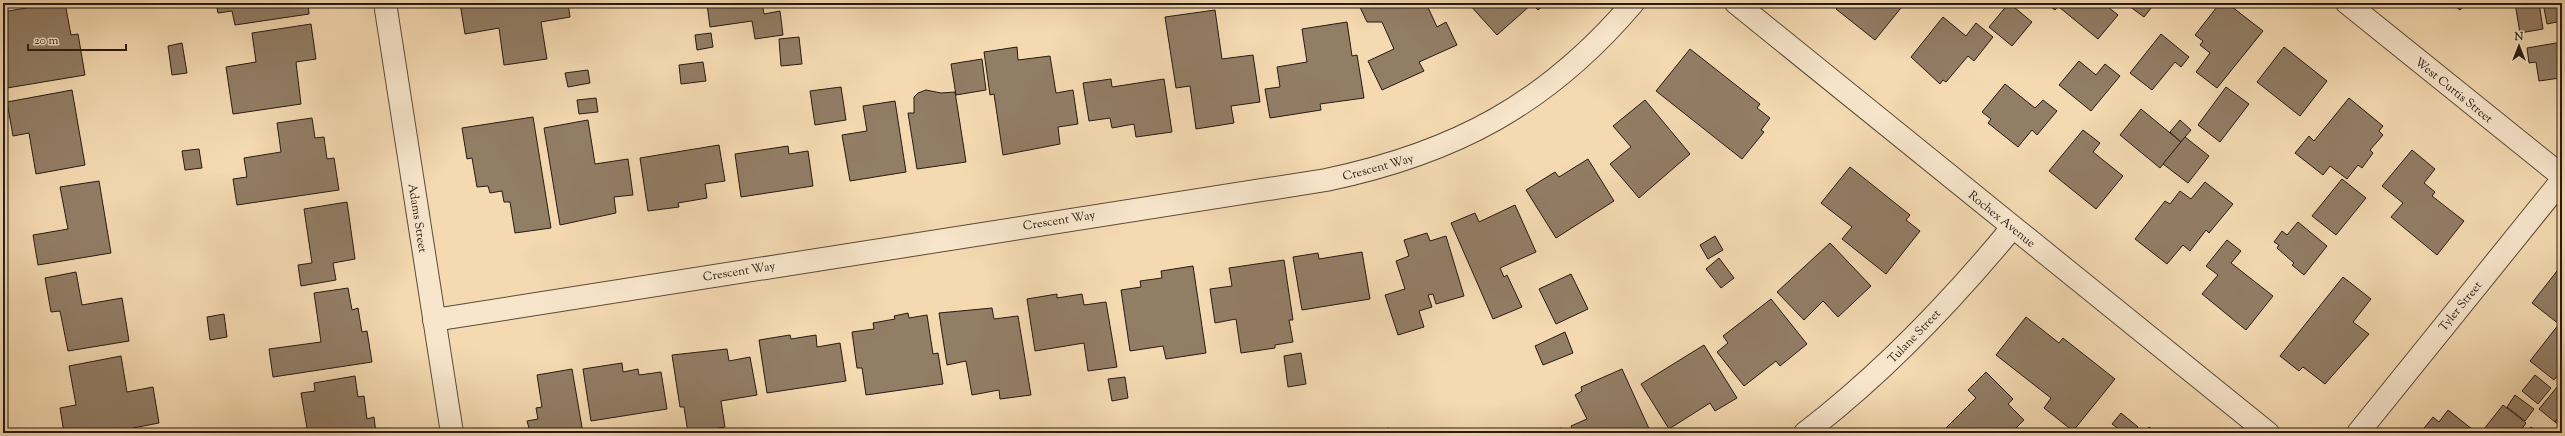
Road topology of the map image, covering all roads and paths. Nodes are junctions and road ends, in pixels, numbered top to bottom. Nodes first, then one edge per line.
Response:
1 (385, 3) edge
2 (1633, 3) edge
3 (1736, 3) edge
4 (2347, 3) edge
5 (2562, 176) edge
6 (2562, 180) edge
7 (2012, 228) junction
8 (434, 320) junction
9 (452, 433) edge
10 (1805, 433) edge
11 (2268, 433) edge
12 (2358, 433) edge

1 - 8 street, Adams Street
2 - 8 street, Crescent Way
3 - 7 street, Rochex Avenue
4 - 5 street, West Curtis Street
6 - 12 street, Tyler Street
7 - 10 street, Tulane Street
7 - 11 street, Rochex Avenue
8 - 9 street, Adams Street

